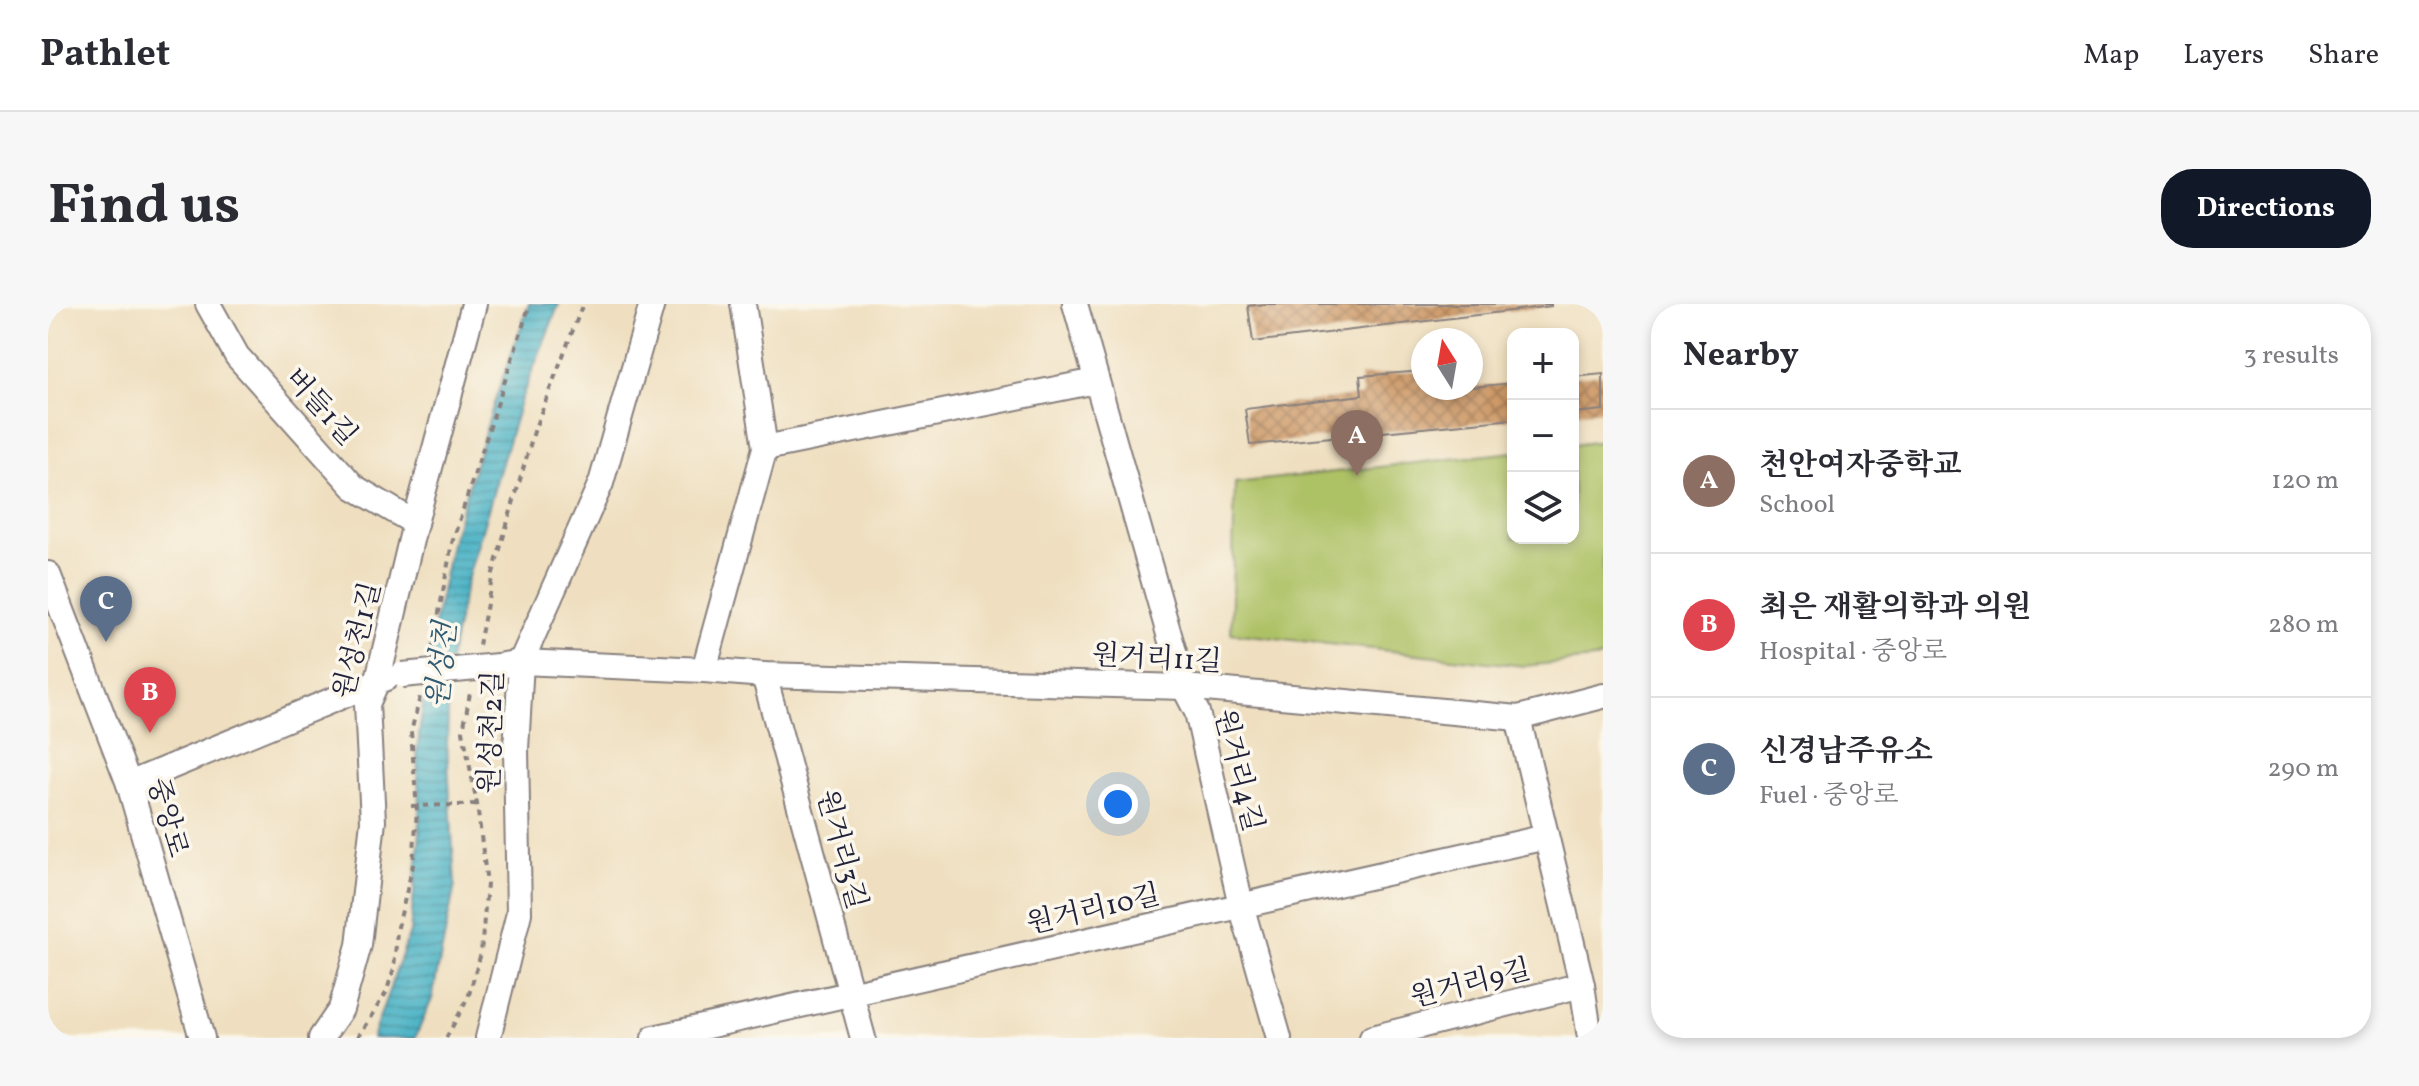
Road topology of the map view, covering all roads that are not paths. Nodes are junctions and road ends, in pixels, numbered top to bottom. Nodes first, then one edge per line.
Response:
1 (208, 304) edge
2 (474, 304) edge
3 (652, 304) edge
4 (743, 304) edge
5 (1075, 304) edge
6 (1096, 381) junction
7 (765, 448) junction
8 (415, 523) junction
9 (48, 576) edge
10 (510, 664) junction
11 (704, 670) junction
12 (764, 675) junction
13 (378, 679) junction
14 (1184, 687) junction
15 (1603, 696) edge
16 (1518, 718) junction
17 (129, 784) junction
18 (1546, 837) junction
19 (1241, 905) junction
20 (1582, 985) junction
21 (851, 994) junction
22 (202, 1038) edge
23 (321, 1038) edge
24 (488, 1038) edge
25 (654, 1038) edge
26 (863, 1038) edge
27 (1279, 1038) edge
28 (1372, 1038) edge
29 (1590, 1038) edge

1 - 8 street, 버들1길
2 - 8 street, 원성천1길
3 - 10 street, 원성천2길
4 - 7 street
5 - 6 street, 원거리4길
6 - 7 street
6 - 14 street, 원거리4길
7 - 11 street
8 - 13 street, 원성천1길
9 - 17 street, 중앙로
10 - 11 street, 원거리11길
10 - 13 street, 원거리11길, bridge
10 - 24 street, 원성천2길
11 - 12 street, 원거리11길
12 - 14 street, 원거리11길
12 - 21 street, 원거리3길
13 - 17 street
13 - 23 street, 원성천1길
14 - 16 street, 원거리11길
14 - 19 street, 원거리4길
15 - 16 street, 원거리11길
16 - 18 street
17 - 22 street, 중앙로
18 - 19 street, 원거리10길
18 - 20 street
19 - 21 street, 원거리10길
19 - 27 street, 원거리4길
20 - 28 street, 원거리9길
20 - 29 street
21 - 25 street, 원거리10길
21 - 26 street, 원거리3길

